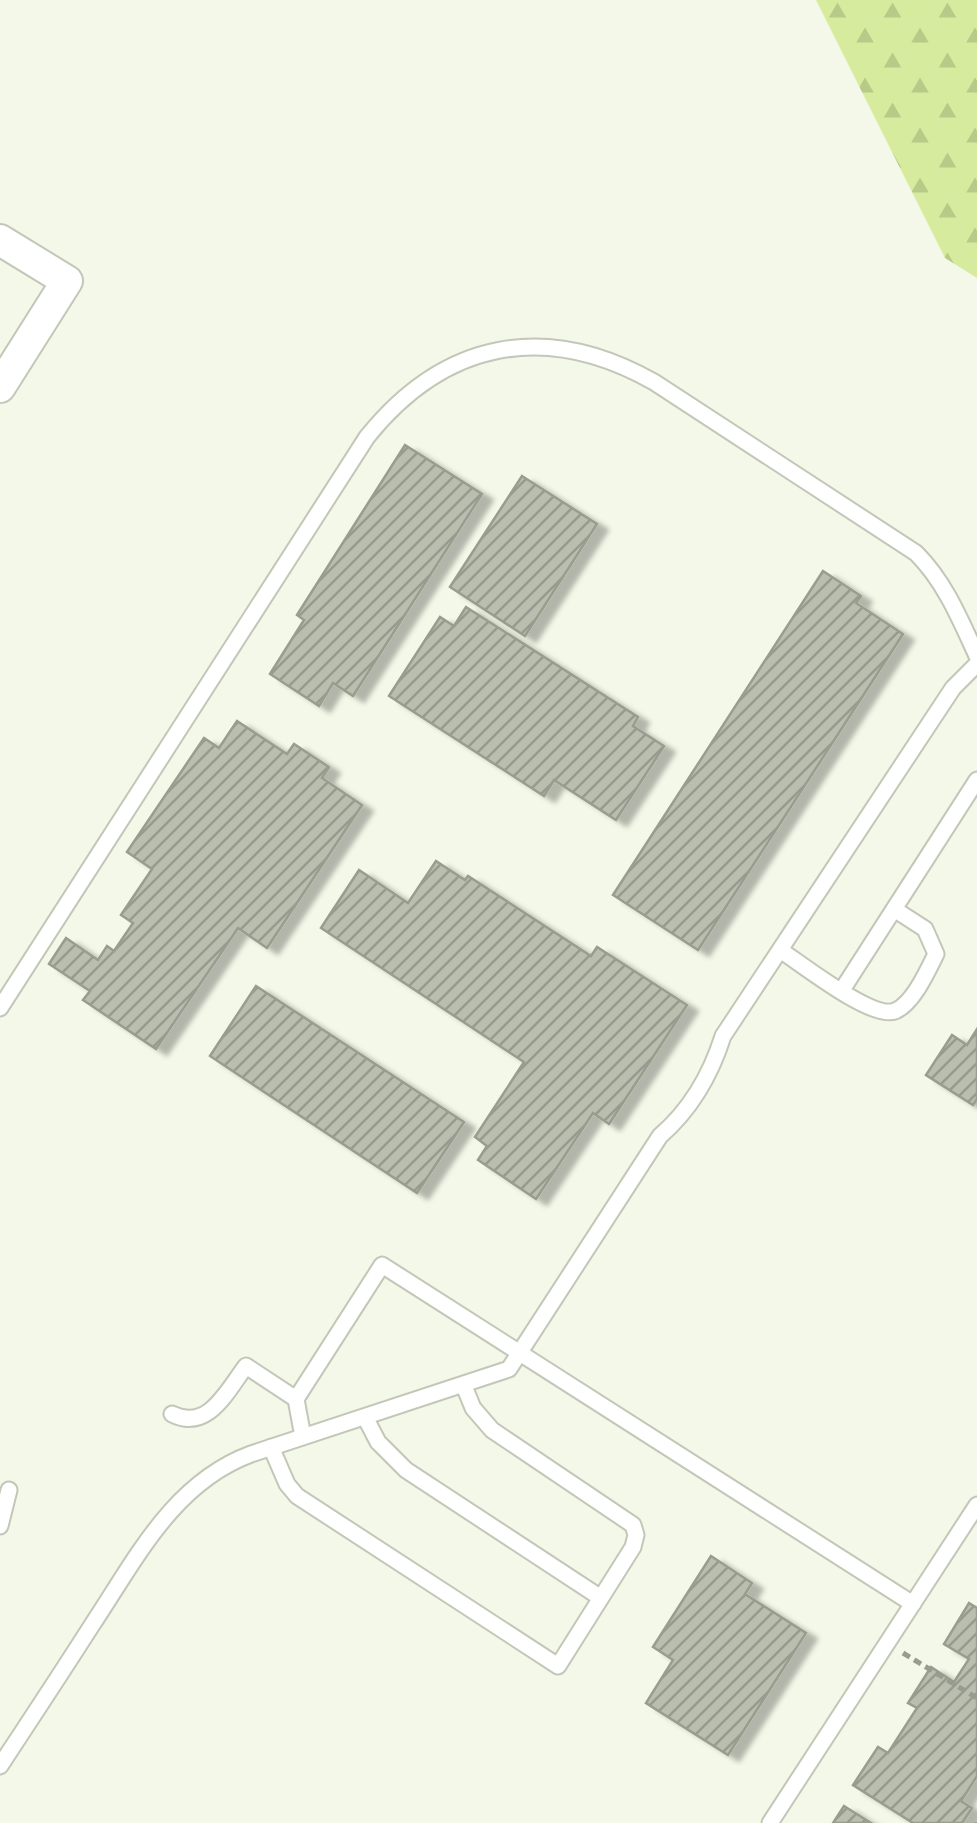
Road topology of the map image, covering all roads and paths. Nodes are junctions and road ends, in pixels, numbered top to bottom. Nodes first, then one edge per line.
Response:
1 (0, 240) edge
2 (0, 387) edge
3 (977, 656) edge
4 (977, 664) edge
5 (977, 780) edge
6 (894, 909) junction
7 (780, 950) junction
8 (842, 990) junction
9 (0, 1008) edge
10 (521, 1355) junction
11 (464, 1386) junction
12 (296, 1399) junction
13 (172, 1414) dead end
14 (366, 1417) junction
15 (303, 1437) junction
16 (271, 1447) junction
17 (9, 1490) dead end
18 (977, 1505) edge
19 (0, 1526) edge
20 (601, 1598) junction
21 (913, 1604) junction
22 (887, 1643) junction
23 (977, 1698) edge
24 (0, 1766) edge
25 (770, 1823) edge

1 - 2 street
3 - 9 lane
4 - 7 lane
5 - 6 lane
6 - 8 lane
6 - 8 lane
7 - 8 lane
7 - 10 lane
10 - 11 lane
10 - 12 lane
10 - 21 lane
11 - 14 lane
11 - 20 lane
12 - 13 lane
12 - 15 lane
14 - 15 lane
14 - 20 lane
15 - 16 lane
16 - 20 lane
16 - 24 lane
17 - 19 lane
18 - 21 lane
21 - 22 lane
22 - 23 path
22 - 25 lane

